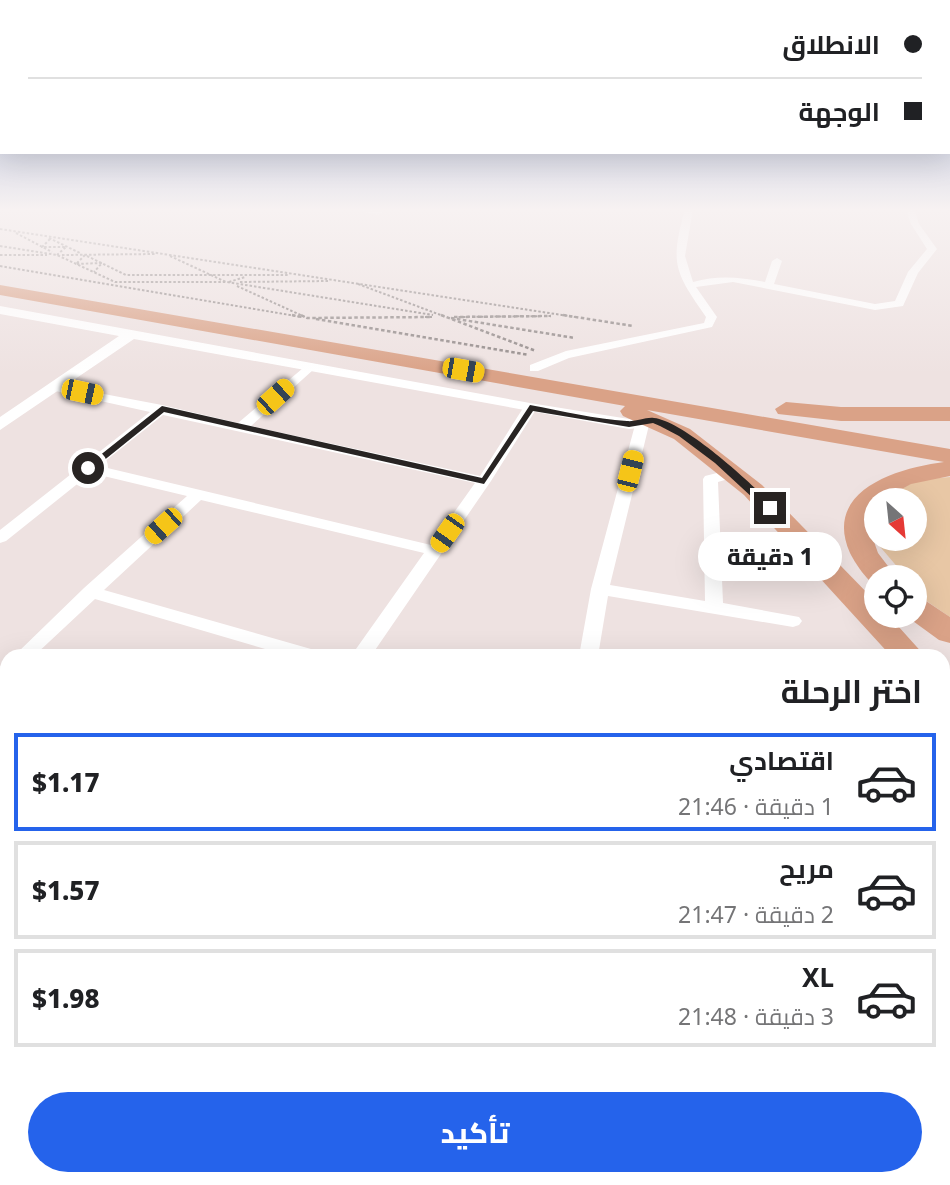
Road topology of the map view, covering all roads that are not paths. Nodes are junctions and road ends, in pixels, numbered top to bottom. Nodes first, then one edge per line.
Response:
1 (680, 264) edge
2 (776, 264) edge
3 (919, 264) edge
4 (0, 277) edge
5 (690, 286) junction
6 (768, 287) junction
7 (0, 290) edge
8 (0, 310) edge
9 (132, 334) junction
10 (540, 365) junction
11 (309, 367) junction
12 (55, 387) junction
13 (769, 407) junction
14 (530, 408) junction
15 (162, 409) junction
16 (950, 415) edge
17 (648, 423) junction
18 (0, 425) edge
19 (242, 427) junction
20 (950, 437) edge
21 (950, 456) edge
22 (88, 468) junction
23 (950, 469) edge
24 (733, 472) junction
25 (484, 481) junction
26 (199, 493) junction
27 (0, 538) edge
28 (435, 551) junction
29 (875, 565) edge
30 (600, 589) junction
31 (90, 592) junction
32 (714, 608) junction
33 (927, 616) edge
34 (793, 621) dead end
35 (950, 632) edge
36 (30, 649) edge
37 (287, 649) edge
38 (366, 649) edge
39 (589, 649) edge
40 (902, 649) edge

1 - 5 street
2 - 6 street
3 - 6 street
4 - 10 highway
5 - 6 street
5 - 10 street
7 - 10 highway
8 - 9 street
9 - 11 street
9 - 12 street
10 - 13 highway
10 - 17 highway
10 - 21 highway
11 - 14 street
11 - 19 street
12 - 15 street
12 - 18 street
13 - 16 highway
13 - 20 highway
14 - 17 street
14 - 25 street
15 - 19 street
15 - 22 street
17 - 24 highway
17 - 30 street
19 - 25 street
22 - 26 street
22 - 27 street
23 - 29 highway
24 - 32 street
24 - 40 highway
25 - 28 street
26 - 28 street
26 - 31 street
28 - 38 street
30 - 32 street
30 - 39 street
31 - 36 street
31 - 37 street
32 - 34 street
33 - 35 highway

